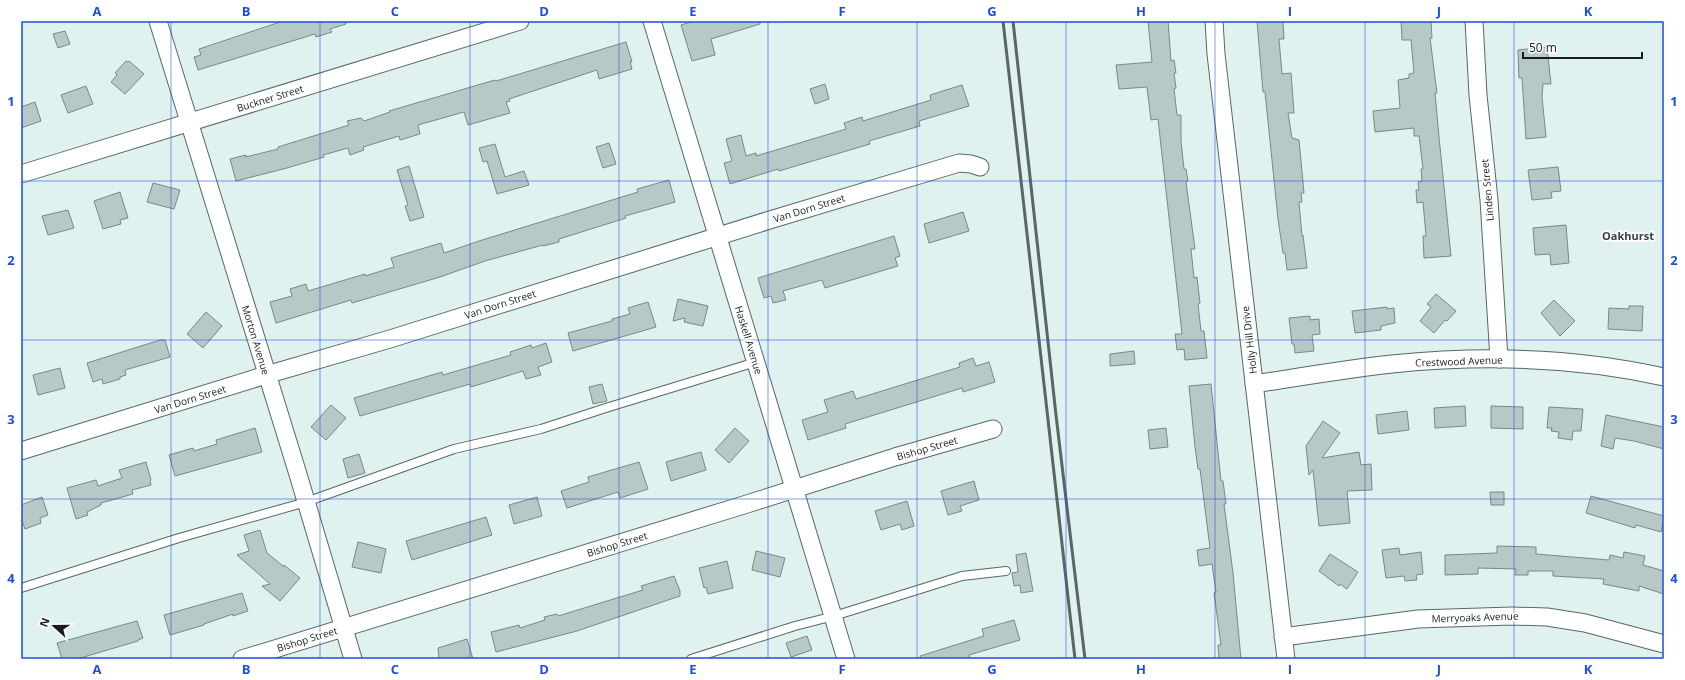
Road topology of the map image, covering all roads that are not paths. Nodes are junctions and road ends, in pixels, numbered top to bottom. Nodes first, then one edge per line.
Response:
1 (158, 21) edge
2 (520, 21) edge
3 (652, 21) edge
4 (1214, 21) edge
5 (1474, 21) edge
6 (190, 123) junction
7 (980, 167) dead end
8 (21, 174) edge
9 (718, 236) junction
10 (1499, 358) junction
11 (756, 362) junction
12 (266, 375) junction
13 (1664, 377) edge
14 (1254, 384) junction
15 (993, 429) dead end
16 (21, 451) edge
17 (794, 488) junction
18 (306, 502) junction
19 (1006, 571) dead end
20 (21, 588) edge
21 (834, 616) junction
22 (343, 628) junction
23 (1283, 637) junction
24 (1664, 644) edge
25 (242, 659) edge
26 (353, 659) edge
27 (691, 659) edge
28 (846, 659) edge
29 (1286, 659) edge

1 - 6 street, Morton Avenue
2 - 6 street, Buckner Street
3 - 9 street, Haskell Avenue
4 - 14 street, Holly Hill Drive
5 - 10 street, Linden Street
6 - 8 street, Buckner Street
6 - 12 street, Morton Avenue
7 - 9 street, Van Dorn Street
9 - 11 street, Haskell Avenue
9 - 12 street, Van Dorn Street
10 - 13 street, Crestwood Avenue
10 - 14 street, Crestwood Avenue
11 - 17 street, Haskell Avenue
11 - 18 lane
12 - 16 street, Van Dorn Street
12 - 18 street, Morton Avenue
14 - 23 street, Holly Hill Drive
15 - 17 street, Bishop Street
17 - 21 street, Haskell Avenue
17 - 22 street, Bishop Street
18 - 20 lane
18 - 22 street, Morton Avenue
19 - 21 lane
21 - 27 lane
21 - 28 street, Haskell Avenue
22 - 25 street, Bishop Street
22 - 26 street, Morton Avenue
23 - 24 street, Merryoaks Avenue
23 - 29 street, Holly Hill Drive

